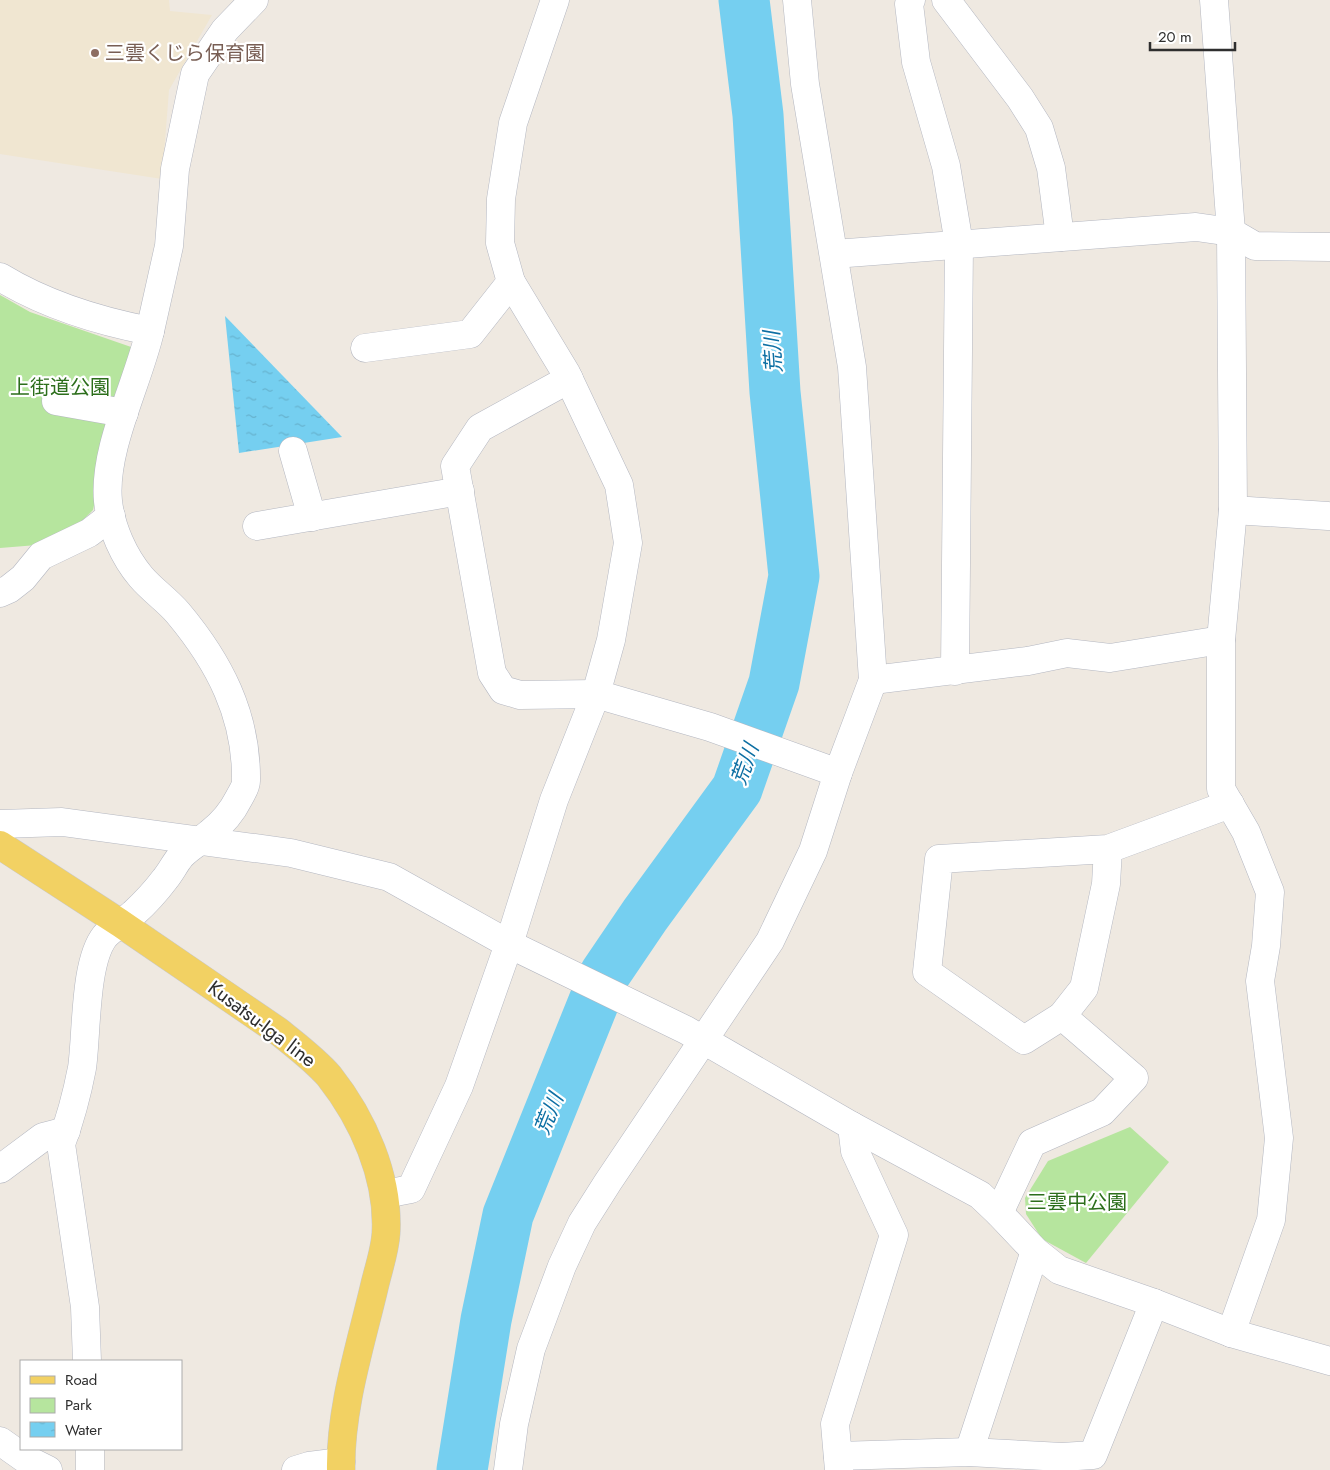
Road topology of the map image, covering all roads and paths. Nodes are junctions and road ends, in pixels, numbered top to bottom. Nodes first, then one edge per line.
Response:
1 (254, 0) edge
2 (555, 0) edge
3 (797, 0) edge
4 (911, 0) edge
5 (946, 0) edge
6 (1214, 0) edge
7 (1231, 232) junction
8 (1060, 237) junction
9 (959, 244) junction
10 (1330, 247) edge
11 (834, 254) junction
12 (0, 277) edge
13 (511, 282) junction
14 (150, 331) junction
15 (365, 348) dead end
16 (569, 379) junction
17 (56, 401) dead end
18 (124, 413) junction
19 (293, 451) dead end
20 (460, 491) junction
21 (1233, 510) junction
22 (112, 516) junction
23 (312, 516) junction
24 (1328, 516) dead end
25 (257, 526) dead end
26 (0, 593) edge
27 (1221, 640) junction
28 (955, 671) junction
29 (873, 680) junction
30 (596, 694) junction
31 (838, 773) junction
32 (1230, 804) junction
33 (0, 824) edge
34 (199, 841) junction
35 (0, 845) edge
36 (1108, 850) junction
37 (120, 923) junction
38 (509, 944) junction
39 (1062, 1016) junction
40 (695, 1035) junction
41 (852, 1126) junction
42 (66, 1131) junction
43 (0, 1169) edge
44 (384, 1194) junction
45 (999, 1212) junction
46 (1035, 1251) junction
47 (1154, 1303) junction
48 (1231, 1333) junction
49 (87, 1360) edge
50 (1330, 1361) edge
51 (0, 1441) edge
52 (90, 1450) edge
53 (969, 1452) junction
54 (839, 1463) edge
55 (341, 1466) edge
56 (48, 1470) edge
57 (90, 1470) edge
58 (296, 1470) edge
59 (508, 1470) edge

1 - 14 street
2 - 13 street
3 - 11 street
4 - 9 street
5 - 8 street
6 - 7 street
7 - 8 street
7 - 10 street
7 - 21 street
8 - 9 street
9 - 11 street
9 - 28 street
11 - 29 street
12 - 14 street
13 - 15 street
13 - 16 street
14 - 18 street
16 - 20 street
16 - 30 street
17 - 18 street
18 - 22 street
19 - 23 street
20 - 23 street
20 - 30 street
21 - 24 street
21 - 27 street
22 - 26 street
22 - 34 street
23 - 25 street
27 - 28 street
27 - 32 street
28 - 29 street
29 - 31 street
30 - 31 street
30 - 38 street
31 - 40 street
32 - 36 street
32 - 48 street
33 - 34 street
34 - 37 street
34 - 38 street
35 - 37 main road, Kusatsu-Iga line
36 - 39 street
36 - 39 street
37 - 42 street
37 - 44 main road, Kusatsu-Iga line
38 - 40 street
38 - 44 street
39 - 45 street
40 - 41 street
40 - 59 street
41 - 45 street
41 - 54 street
42 - 43 street
42 - 49 street
44 - 55 main road, Kusatsu-Iga line
45 - 46 street
46 - 47 street
46 - 53 street
47 - 48 street
47 - 53 street
48 - 50 street
51 - 56 street
52 - 57 street
53 - 54 street
55 - 58 street

